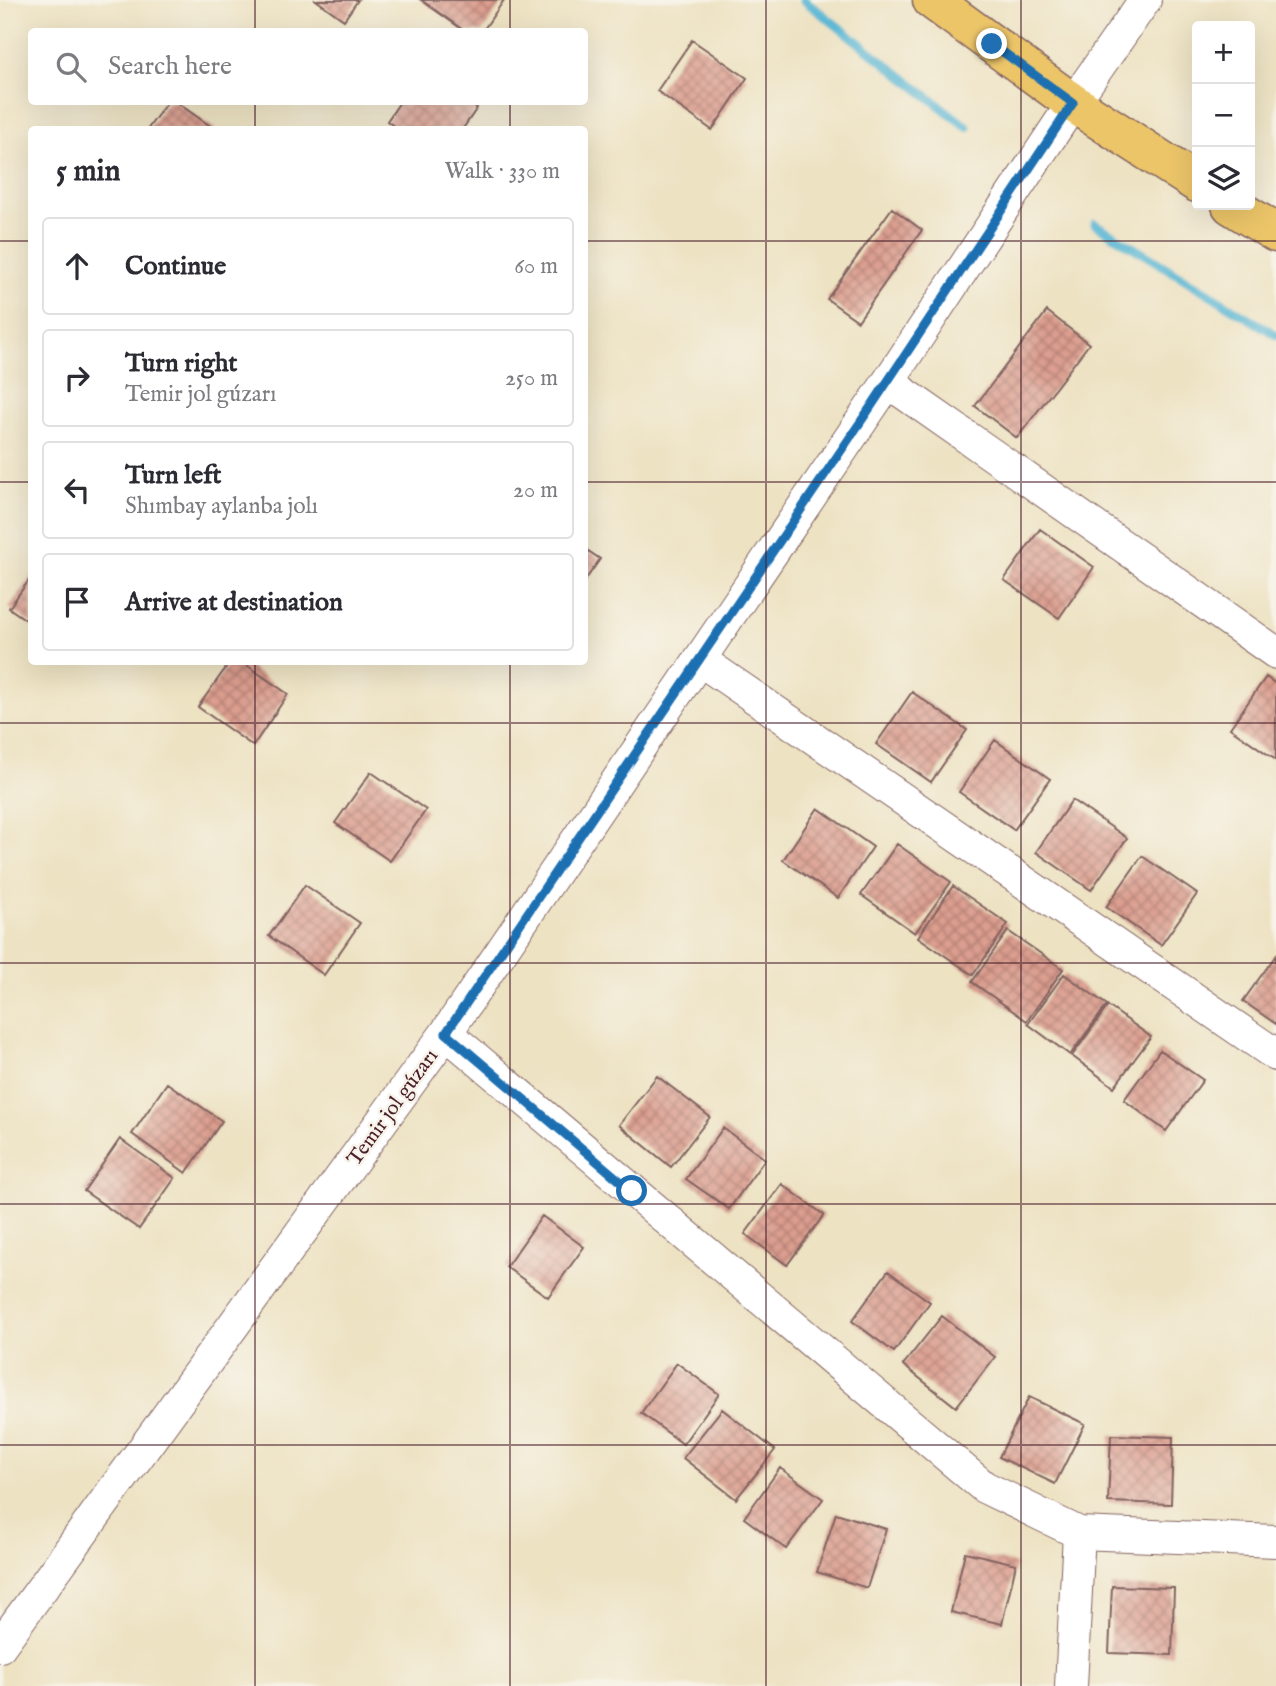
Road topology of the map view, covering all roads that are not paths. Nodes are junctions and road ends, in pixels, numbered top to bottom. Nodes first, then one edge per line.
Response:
1 (932, 0) edge
2 (1145, 0) edge
3 (1073, 103) junction
4 (1192, 180) edge
5 (1239, 210) edge
6 (1276, 233) edge
7 (888, 382) junction
8 (1276, 653) edge
9 (700, 660) junction
10 (446, 1033) junction
11 (1276, 1055) edge
12 (1079, 1533) junction
13 (1276, 1541) edge
14 (0, 1646) edge
15 (1072, 1686) edge

1 - 3 main road
2 - 3 street, Temir jol gúzarı
3 - 4 main road
3 - 7 street, Temir jol gúzarı
5 - 6 main road
7 - 8 street
7 - 9 street, Temir jol gúzarı
9 - 10 street, Temir jol gúzarı
9 - 11 street
10 - 12 street
10 - 14 street, Temir jol gúzarı
12 - 13 street
12 - 15 street

